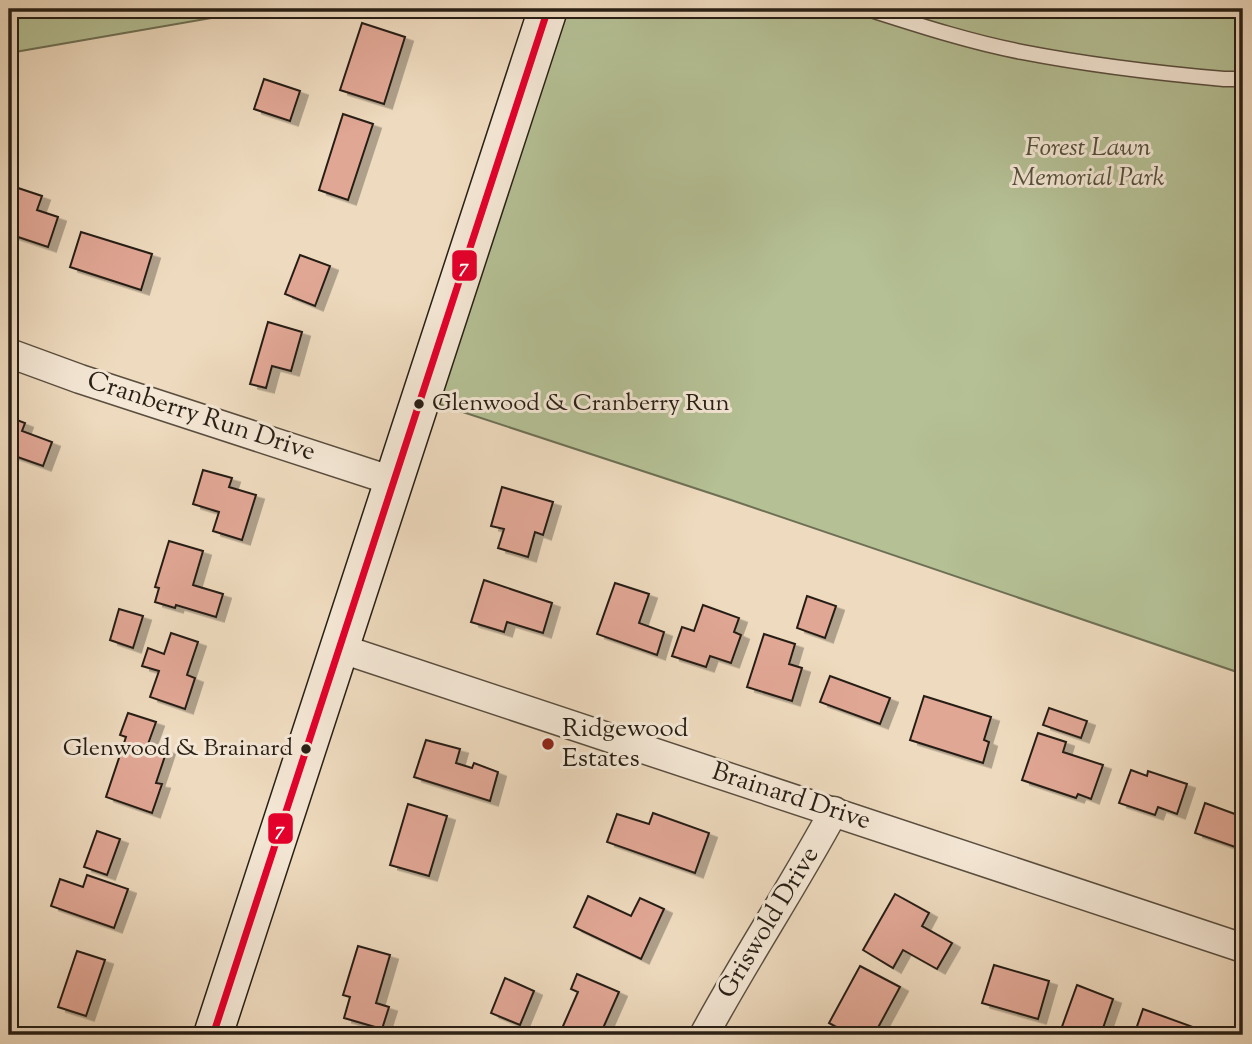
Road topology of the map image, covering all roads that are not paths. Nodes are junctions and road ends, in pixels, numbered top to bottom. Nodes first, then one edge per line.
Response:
1 (548, 9) edge
2 (868, 9) edge
3 (889, 12) edge
4 (1243, 79) edge
5 (9, 353) edge
6 (393, 481) junction
7 (339, 648) junction
8 (834, 811) junction
9 (1243, 948) edge
10 (213, 1035) edge
11 (704, 1035) edge

1 - 6 street
2 - 3 lane
3 - 4 lane
5 - 6 street, Cranberry Run Drive
6 - 7 street
7 - 8 street, Brainard Drive
7 - 10 street
8 - 9 street, Brainard Drive
8 - 11 street, Griswold Drive

